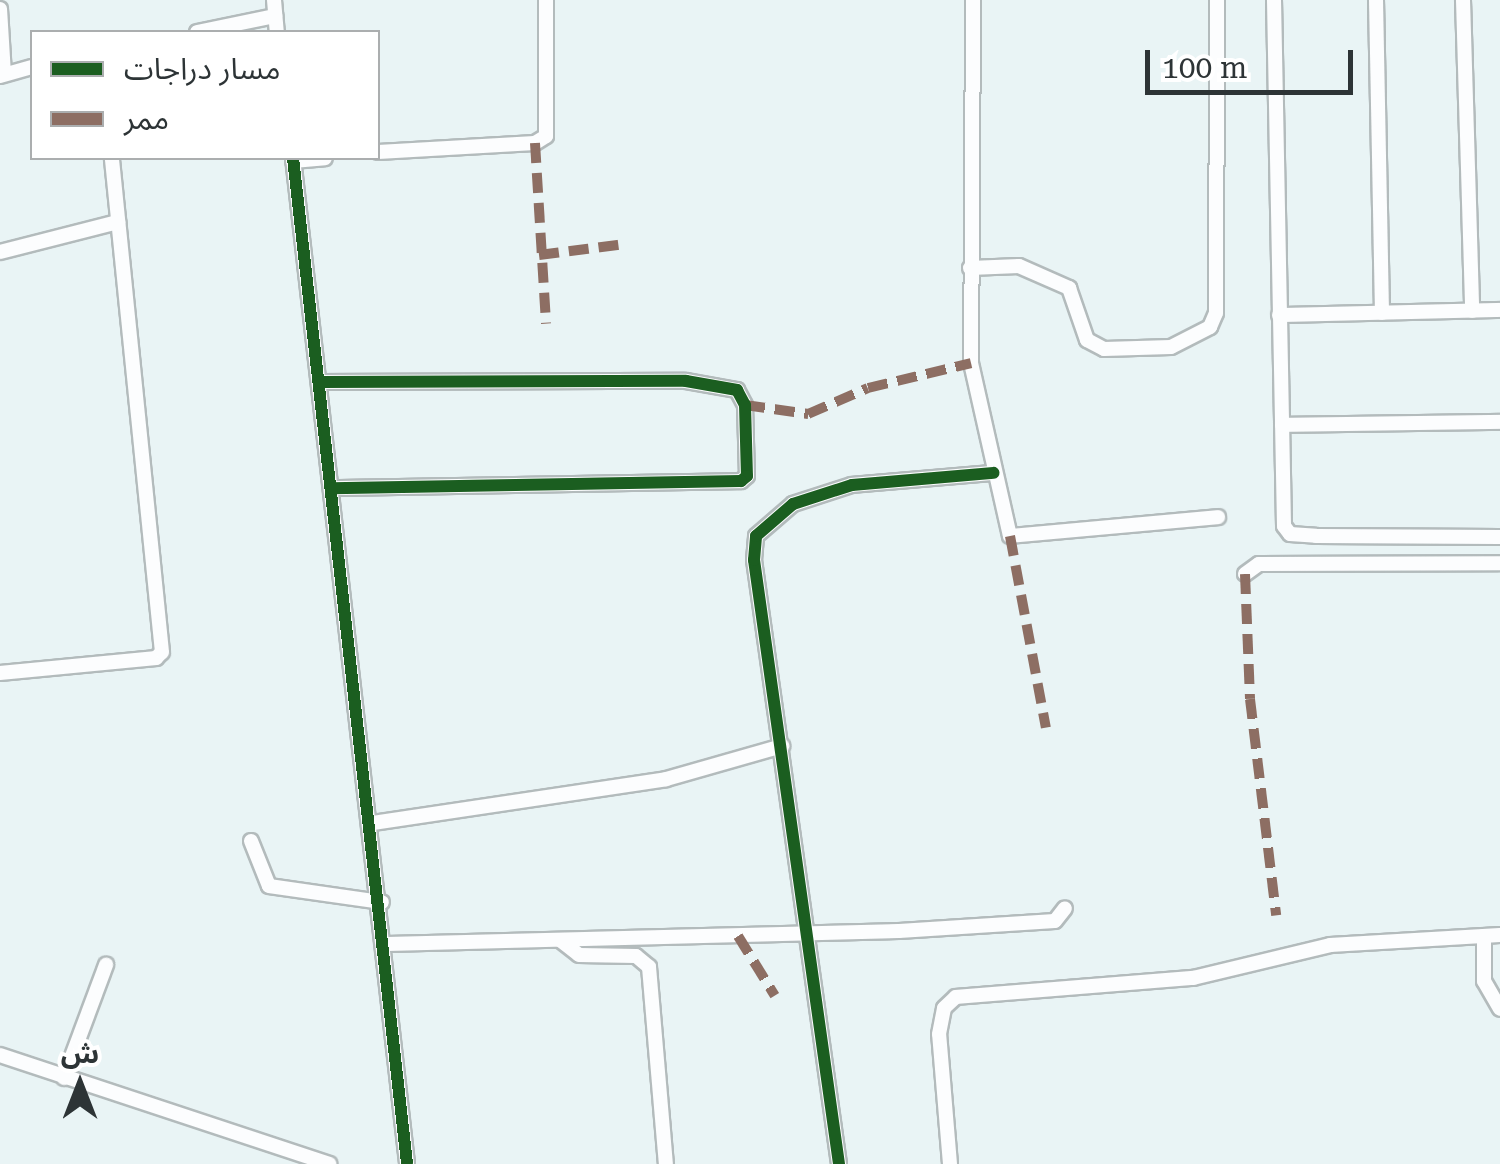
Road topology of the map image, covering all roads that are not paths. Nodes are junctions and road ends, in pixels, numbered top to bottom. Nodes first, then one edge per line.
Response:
1 (546, 0) edge
2 (973, 0) edge
3 (1217, 0) edge
4 (1274, 0) edge
5 (1376, 0) edge
6 (1463, 0) edge
7 (274, 8) edge
8 (0, 9) edge
9 (203, 30) edge
10 (30, 68) edge
11 (2, 75) edge
12 (380, 152) edge
13 (112, 160) edge
14 (293, 160) edge
15 (118, 222) junction
16 (0, 252) edge
17 (970, 268) junction
18 (1500, 310) edge
19 (1472, 311) junction
20 (1382, 313) junction
21 (1280, 315) junction
22 (320, 382) junction
23 (1500, 422) edge
24 (1282, 424) junction
25 (993, 473) junction
26 (332, 488) junction
27 (1218, 517) dead end
28 (1500, 537) edge
29 (1500, 563) edge
30 (1245, 574) dead end
31 (0, 673) edge
32 (782, 746) junction
33 (372, 823) junction
34 (251, 841) dead end
35 (382, 902) junction
36 (1065, 908) dead end
37 (1492, 935) edge
38 (806, 936) junction
39 (560, 940) junction
40 (387, 944) junction
41 (106, 965) dead end
42 (1500, 1010) edge
43 (0, 1054) edge
44 (64, 1078) junction
45 (329, 1164) edge
46 (407, 1164) edge
47 (666, 1164) edge
48 (839, 1164) edge
49 (950, 1164) edge

1 - 12 street
2 - 17 street
3 - 17 street
4 - 21 street
5 - 20 street
6 - 19 street
7 - 9 street
8 - 11 street
10 - 11 street
13 - 15 street
14 - 22 street
15 - 16 street
15 - 31 street
17 - 25 street
18 - 19 street
19 - 20 street
20 - 21 street
21 - 24 street
22 - 26 street
22 - 26 street
23 - 24 street
24 - 28 street
25 - 27 street
25 - 32 street
26 - 33 street
29 - 30 street
32 - 33 street
32 - 38 street
33 - 35 street
34 - 35 street
35 - 40 street
36 - 38 street
37 - 42 street
37 - 49 street
38 - 39 street
38 - 48 street
39 - 40 street
39 - 47 street
40 - 46 street
41 - 44 street
43 - 44 street
44 - 45 street

